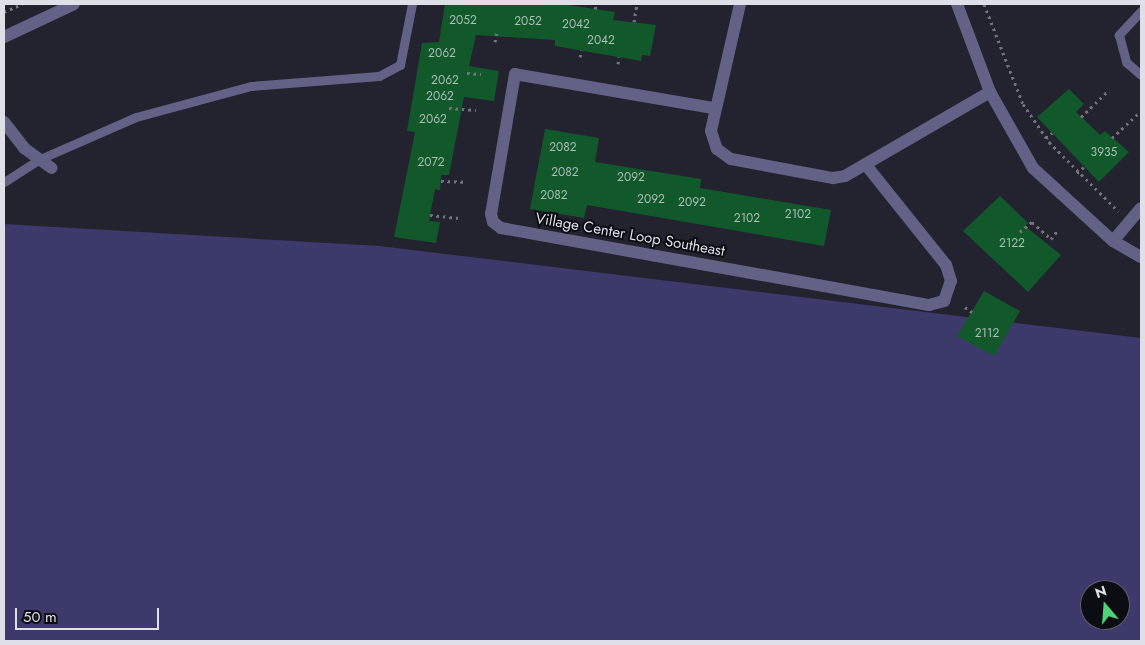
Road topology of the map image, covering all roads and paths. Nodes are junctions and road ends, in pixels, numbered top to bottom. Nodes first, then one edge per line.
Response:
1 (22, 4) edge
2 (74, 4) edge
3 (412, 4) edge
4 (596, 4) edge
5 (637, 4) edge
6 (740, 4) edge
7 (957, 4) edge
8 (984, 4) edge
9 (596, 9) dead end
10 (1141, 11) edge
11 (4, 12) edge
12 (634, 22) dead end
13 (497, 32) dead end
14 (4, 37) edge
15 (495, 42) dead end
16 (582, 50) dead end
17 (580, 57) dead end
18 (619, 57) dead end
19 (618, 64) dead end
20 (467, 73) dead end
21 (481, 74) dead end
22 (1141, 75) edge
23 (990, 92) junction
24 (1107, 92) dead end
25 (449, 108) dead end
26 (713, 108) junction
27 (476, 110) dead end
28 (1138, 113) dead end
29 (1081, 116) dead end
30 (4, 122) edge
31 (1052, 133) dead end
32 (1046, 138) junction
33 (1112, 138) dead end
34 (40, 159) junction
35 (865, 164) junction
36 (1084, 167) dead end
37 (52, 168) dead end
38 (1078, 173) junction
39 (441, 181) dead end
40 (4, 182) edge
41 (465, 182) dead end
42 (1141, 208) edge
43 (430, 215) dead end
44 (459, 218) dead end
45 (1130, 221) junction
46 (1057, 231) dead end
47 (1020, 232) dead end
48 (1113, 241) junction
49 (1141, 257) edge
50 (964, 306) dead end
51 (972, 312) dead end

1 - 11 path
2 - 14 street
3 - 34 lane
4 - 9 path
5 - 12 path
6 - 26 street
7 - 23 street
8 - 32 path
10 - 22 lane
13 - 15 path
16 - 17 path
18 - 19 path
20 - 21 path
23 - 35 street
23 - 48 street
24 - 29 path
25 - 27 path
26 - 35 street
26 - 35 street, Village Center Loop Southeast
28 - 33 path
30 - 34 street
31 - 32 path
32 - 38 path
34 - 37 street
34 - 40 lane
36 - 38 path
38 - 45 path
39 - 41 path
42 - 45 street
43 - 44 path
45 - 48 street
46 - 47 path
48 - 49 street
50 - 51 path

